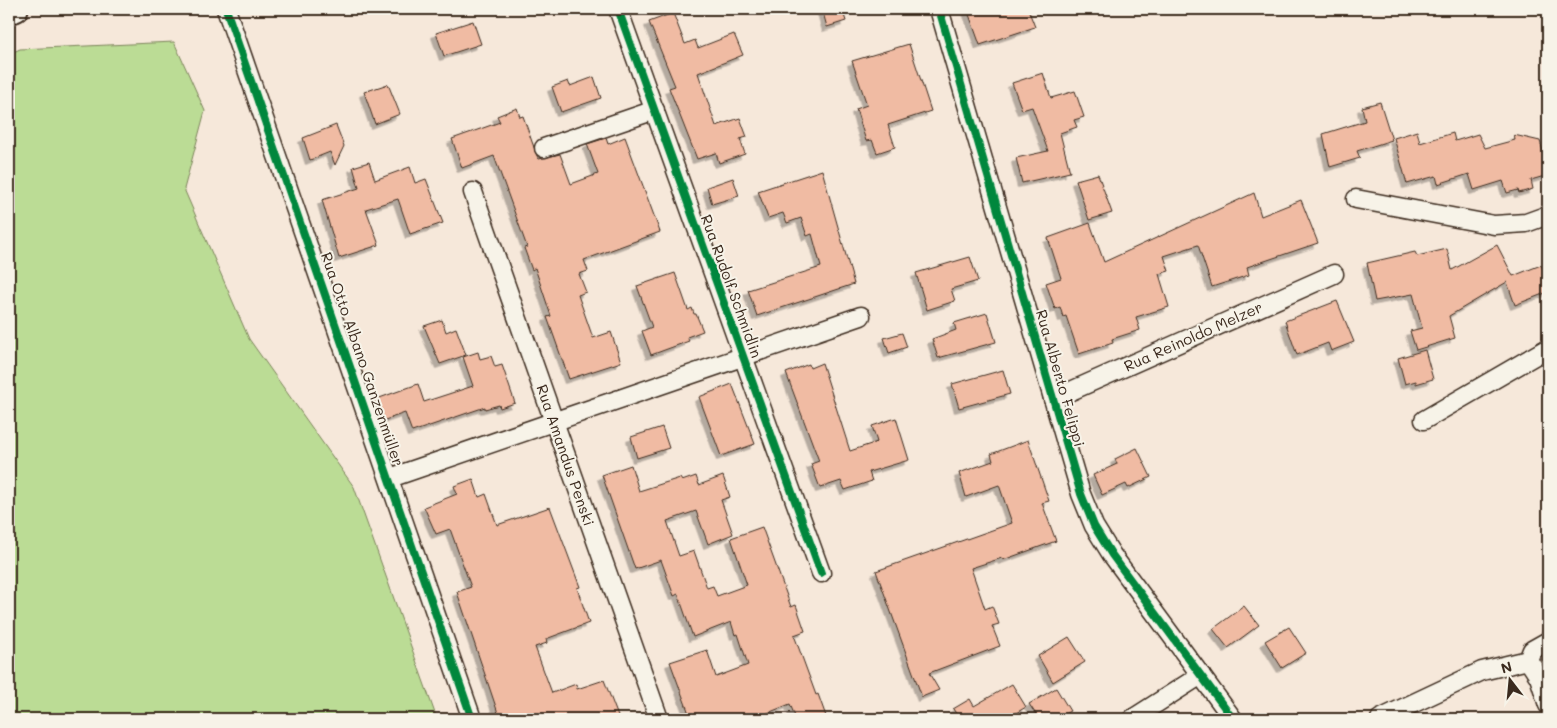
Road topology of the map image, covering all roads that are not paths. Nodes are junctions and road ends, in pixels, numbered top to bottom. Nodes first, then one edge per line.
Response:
1 (15, 9) edge
2 (226, 9) edge
3 (618, 9) edge
4 (938, 9) edge
5 (9, 11) edge
6 (654, 110) junction
7 (544, 148) dead end
8 (473, 192) dead end
9 (1356, 199) dead end
10 (1548, 215) edge
11 (1334, 274) dead end
12 (861, 316) dead end
13 (1548, 348) edge
14 (743, 357) junction
15 (1053, 399) junction
16 (1424, 420) dead end
17 (554, 422) junction
18 (390, 478) junction
19 (820, 573) dead end
20 (1548, 641) edge
21 (1530, 655) junction
22 (1201, 675) junction
23 (1548, 705) edge
24 (472, 719) edge
25 (659, 719) edge
26 (1132, 719) edge
27 (1233, 719) edge
28 (1380, 719) edge

1 - 5 street
2 - 18 street, Rua Otto Albano Ganzenmüller
3 - 6 street, Rua Rudolf Schmidlin
4 - 15 street, Rua Alberto Felippi
6 - 7 street
6 - 14 street, Rua Rudolf Schmidlin
8 - 17 street, Rua Amandus Penski
9 - 10 street
11 - 15 street, Rua Reinoldo Melzer
12 - 14 street
13 - 16 street
14 - 17 street
14 - 19 street, Rua Rudolf Schmidlin
15 - 22 street, Rua Alberto Felippi
17 - 18 street
17 - 25 street, Rua Amandus Penski
18 - 24 street, Rua Otto Albano Ganzenmüller
20 - 21 street
21 - 23 street
21 - 28 street
22 - 26 street
22 - 27 street, Rua Alberto Felippi

